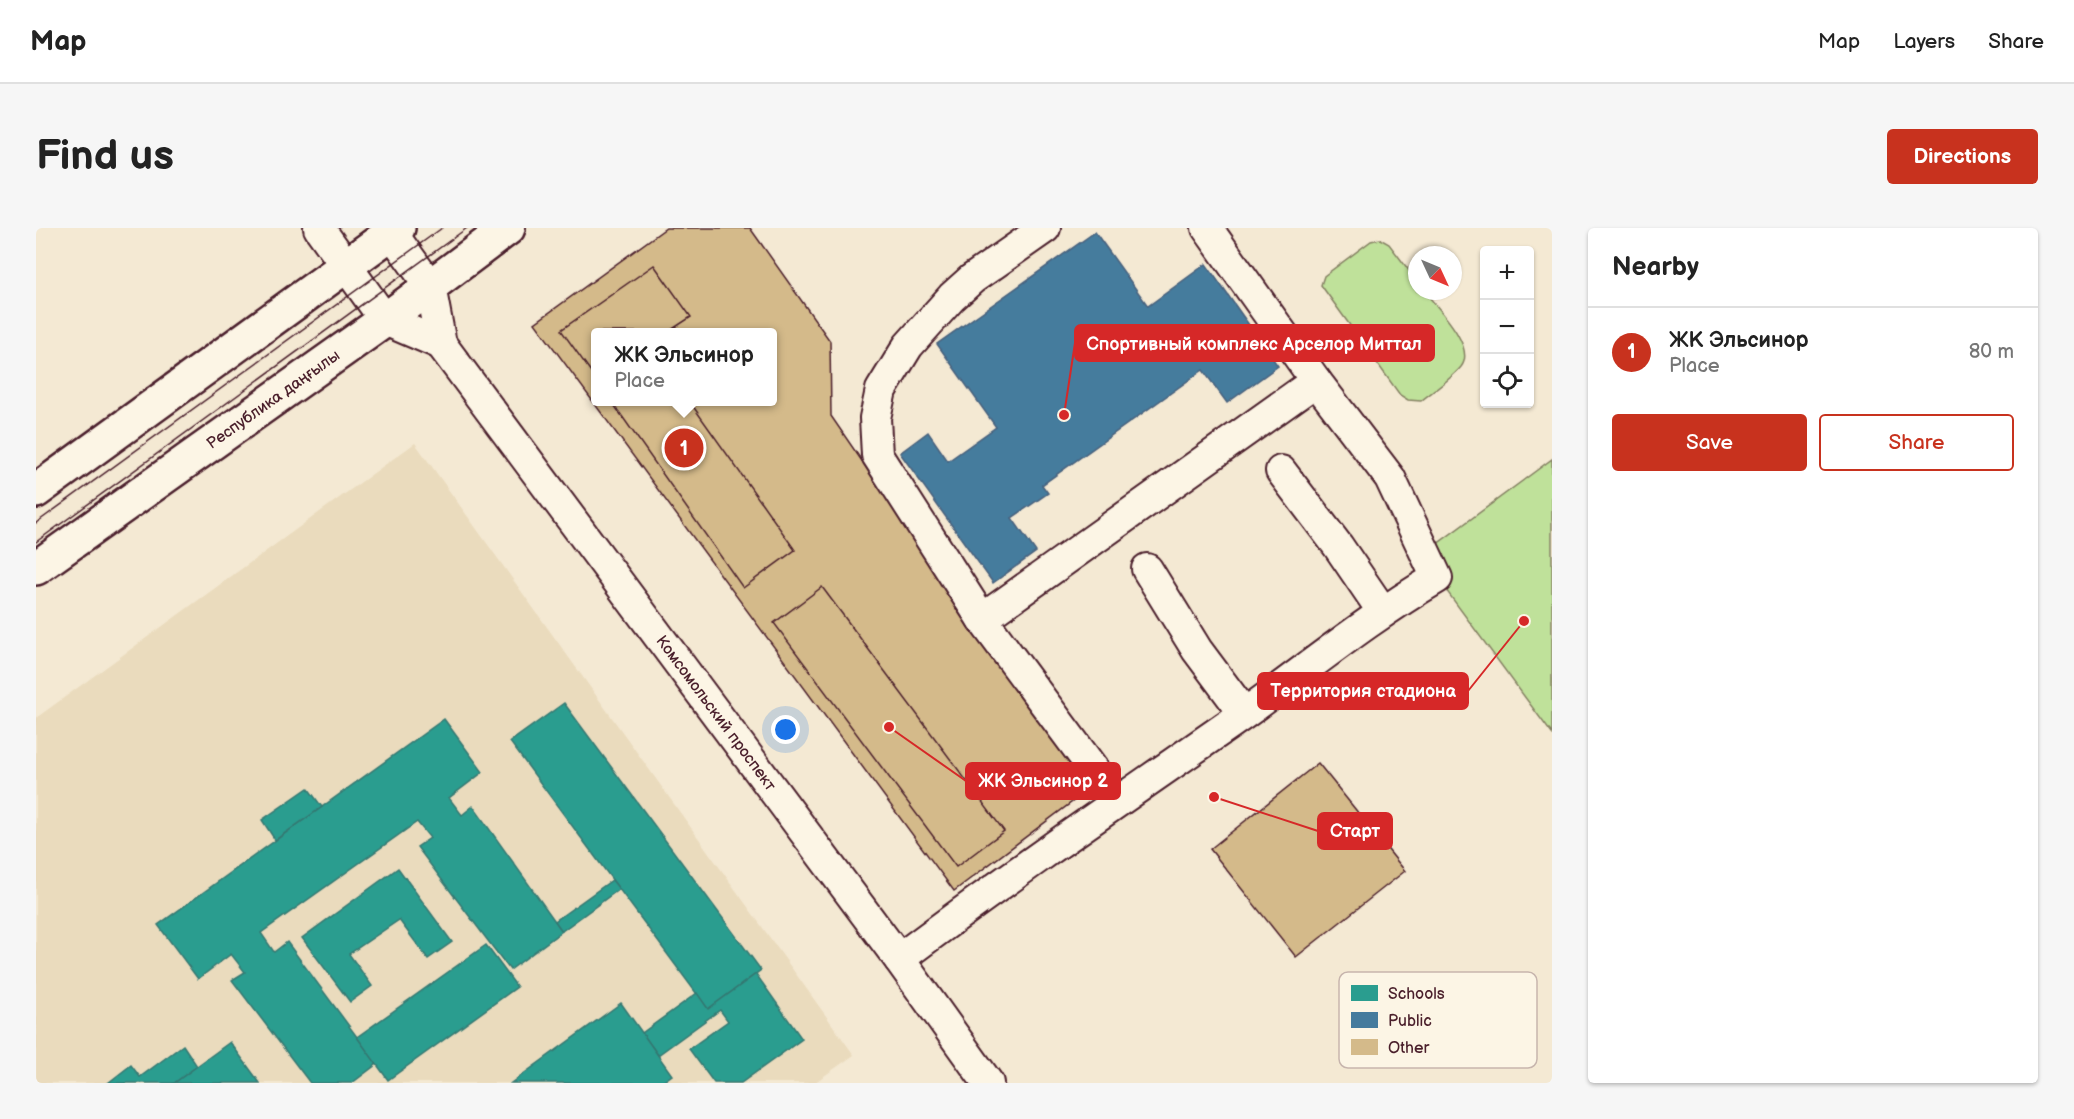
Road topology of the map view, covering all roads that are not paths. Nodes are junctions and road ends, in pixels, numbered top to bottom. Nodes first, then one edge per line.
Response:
1 (319, 228) edge
2 (508, 228) edge
3 (1045, 228) edge
4 (1207, 228) edge
5 (393, 230) edge
6 (347, 266) junction
7 (430, 286) junction
8 (385, 320) junction
9 (441, 344) junction
10 (1316, 381) junction
11 (1281, 471) dead end
12 (36, 491) edge
13 (36, 568) edge
14 (1147, 569) dead end
15 (1383, 612) junction
16 (982, 619) junction
17 (1244, 713) junction
18 (1117, 801) junction
19 (899, 959) junction
20 (988, 1083) edge

1 - 6 street
2 - 7 main road, Республика даңғылы
3 - 16 street
4 - 10 street
5 - 6 main road
5 - 7 street
6 - 8 street
6 - 12 main road
7 - 8 main road, Республика даңғылы
7 - 9 street
8 - 9 street
8 - 13 main road, Республика даңғылы
9 - 19 street, Комсомольский проспект
10 - 15 street
10 - 16 street
11 - 15 street
14 - 17 street
15 - 17 street
16 - 18 street
17 - 18 street
18 - 19 street
19 - 20 street, Комсомольский проспект

